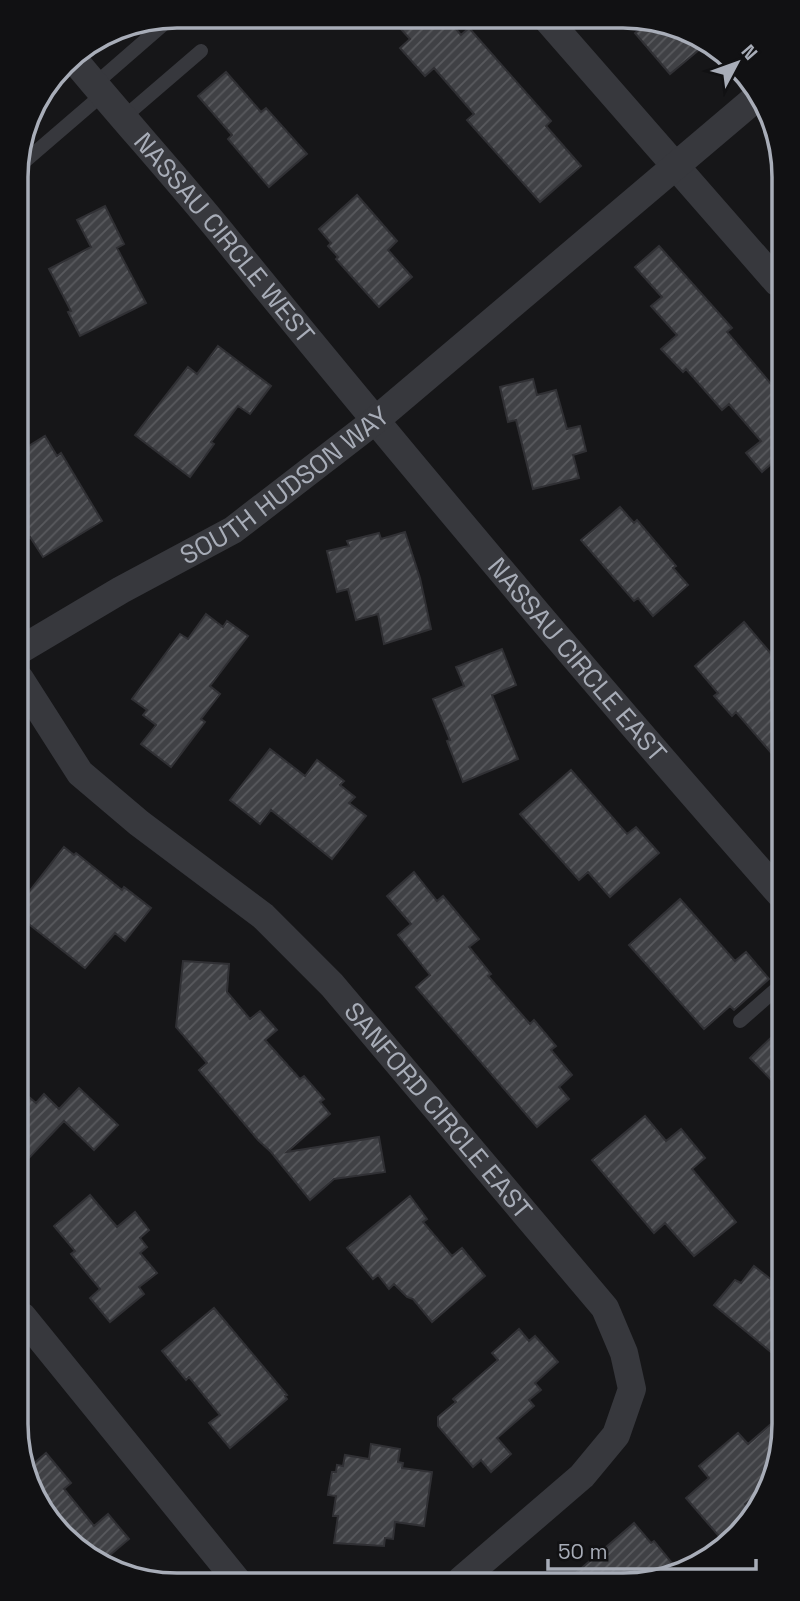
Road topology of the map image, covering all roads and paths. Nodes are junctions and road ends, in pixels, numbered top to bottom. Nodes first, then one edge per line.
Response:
1 (555, 28) edge
2 (160, 29) edge
3 (201, 51) dead end
4 (79, 65) edge
5 (99, 89) junction
6 (751, 102) edge
7 (123, 118) junction
8 (29, 156) edge
9 (675, 166) junction
10 (772, 276) edge
11 (377, 419) junction
12 (28, 645) edge
13 (28, 692) edge
14 (772, 886) edge
15 (772, 993) edge
16 (740, 1021) dead end
17 (28, 1323) edge
18 (231, 1573) edge
19 (469, 1573) edge

1 - 9 street
2 - 5 lane
3 - 7 lane
4 - 5 street, NASSAU CIRCLE WEST
5 - 7 street, NASSAU CIRCLE WEST
5 - 8 lane
6 - 9 street, SOUTH HUDSON WAY
7 - 11 street, NASSAU CIRCLE WEST
9 - 10 street
9 - 11 street, SOUTH HUDSON WAY
11 - 12 street, SOUTH HUDSON WAY
11 - 14 street, NASSAU CIRCLE EAST
13 - 19 street, SANFORD CIRCLE EAST
15 - 16 lane
17 - 18 street

